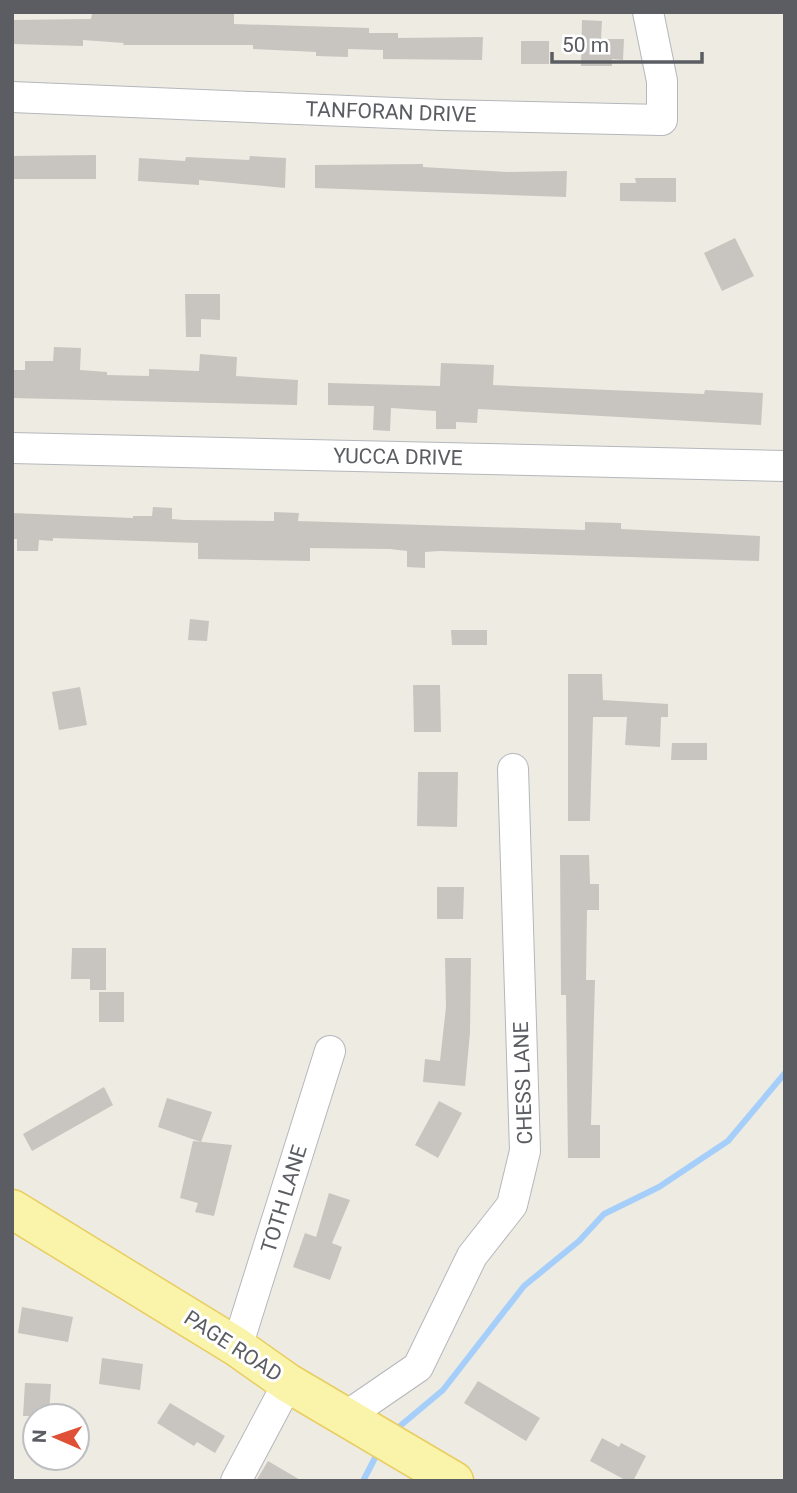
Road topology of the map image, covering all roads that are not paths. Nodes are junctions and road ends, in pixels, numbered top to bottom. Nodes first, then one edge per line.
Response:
1 (648, 12) edge
2 (12, 97) edge
3 (12, 448) edge
4 (785, 466) edge
5 (513, 769) dead end
6 (330, 1051) dead end
7 (12, 1209) edge
8 (237, 1346) junction
9 (288, 1383) junction
10 (348, 1415) junction
11 (236, 1481) edge
12 (454, 1481) edge

1 - 2 street, TANFORAN DRIVE
3 - 4 street, YUCCA DRIVE
5 - 10 street, CHESS LANE
6 - 8 street, TOTH LANE
7 - 8 main road, PAGE ROAD
8 - 9 main road, PAGE ROAD
9 - 10 main road, PAGE ROAD
9 - 11 street
10 - 12 main road, PAGE ROAD

